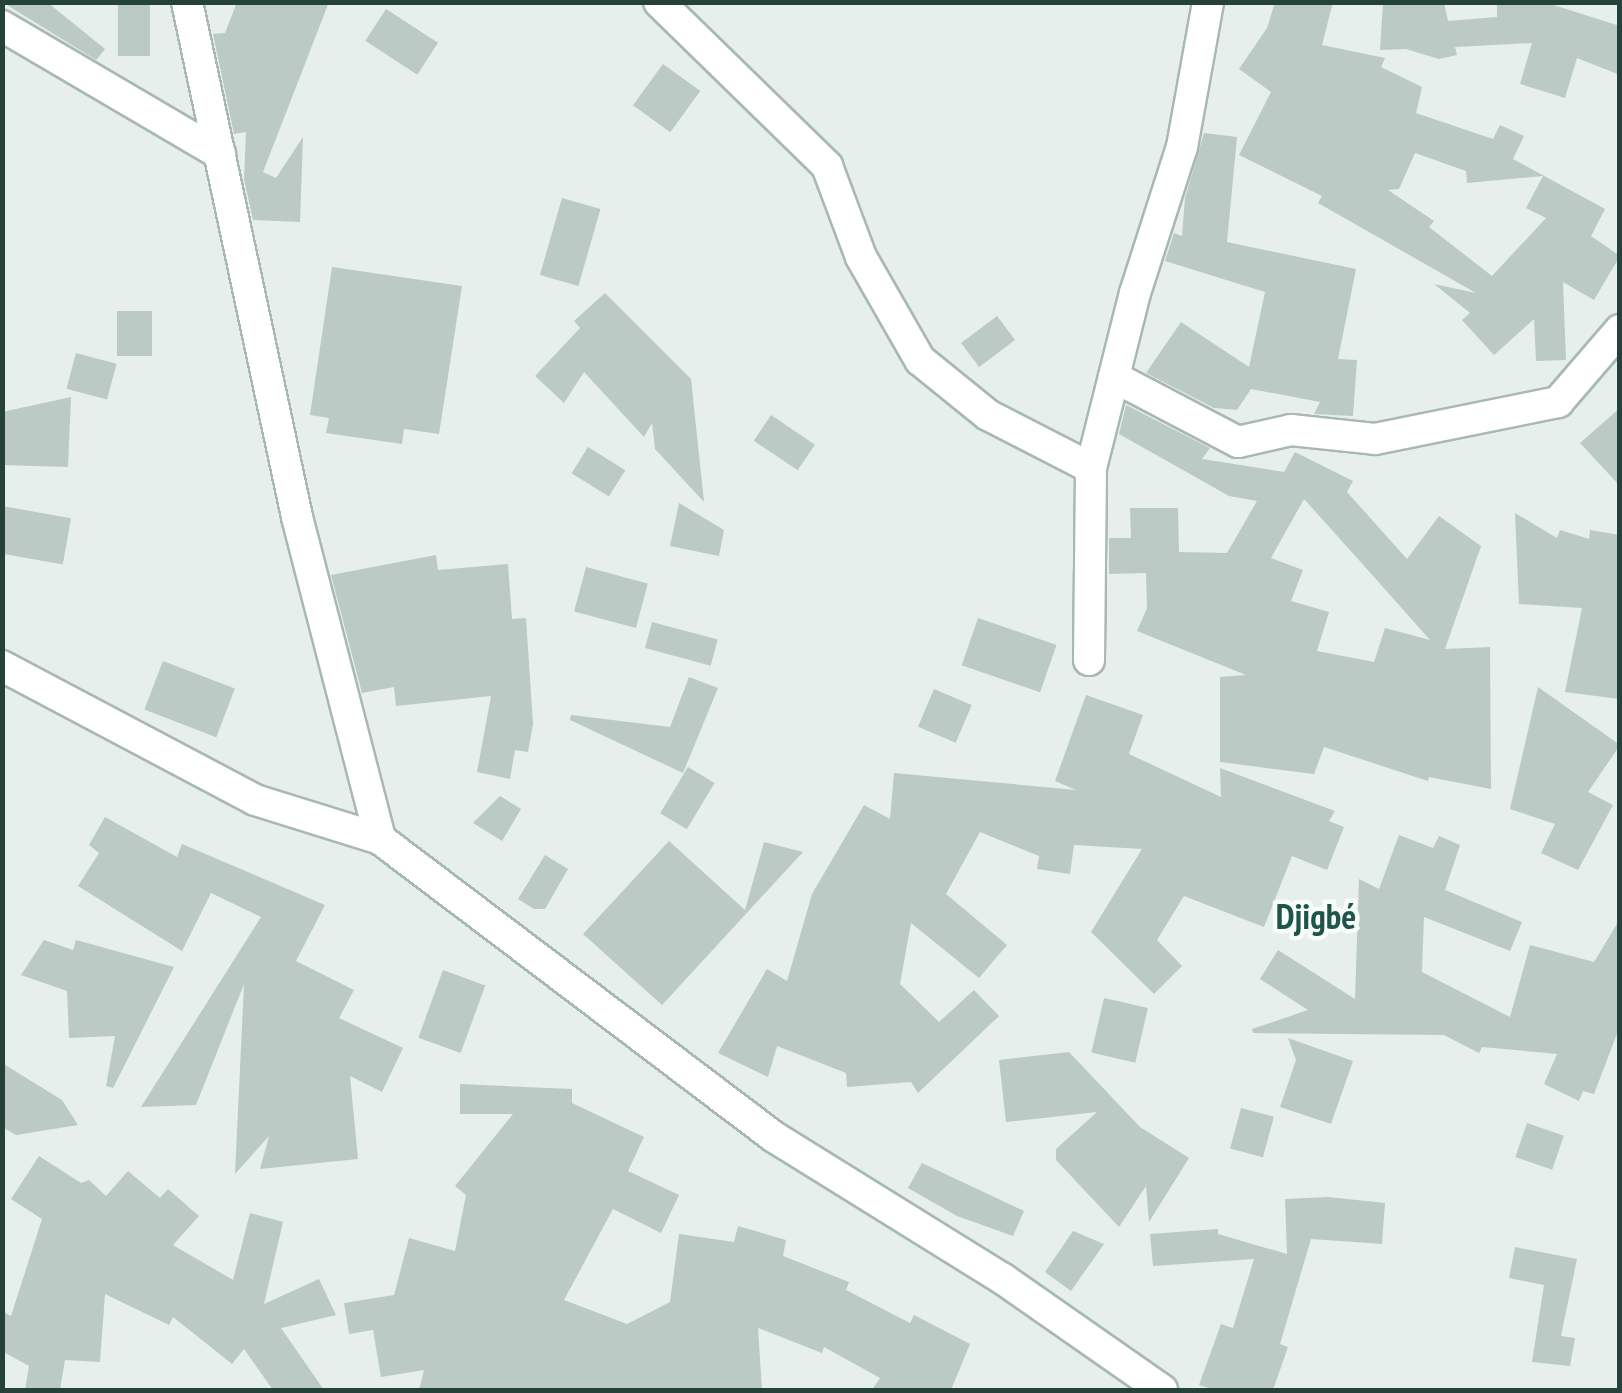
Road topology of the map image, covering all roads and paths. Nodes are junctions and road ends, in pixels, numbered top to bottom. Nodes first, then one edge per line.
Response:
1 (187, 2) edge
2 (659, 2) edge
3 (1208, 2) edge
4 (2, 26) edge
5 (220, 154) junction
6 (1620, 330) edge
7 (1114, 377) junction
8 (1091, 468) junction
9 (1090, 660) dead end
10 (2, 666) edge
11 (380, 839) junction
12 (1162, 1390) edge

1 - 5 street
2 - 8 street
3 - 7 street
4 - 5 street
5 - 11 street
6 - 7 street
7 - 8 street
8 - 9 street
10 - 11 street
11 - 12 street

